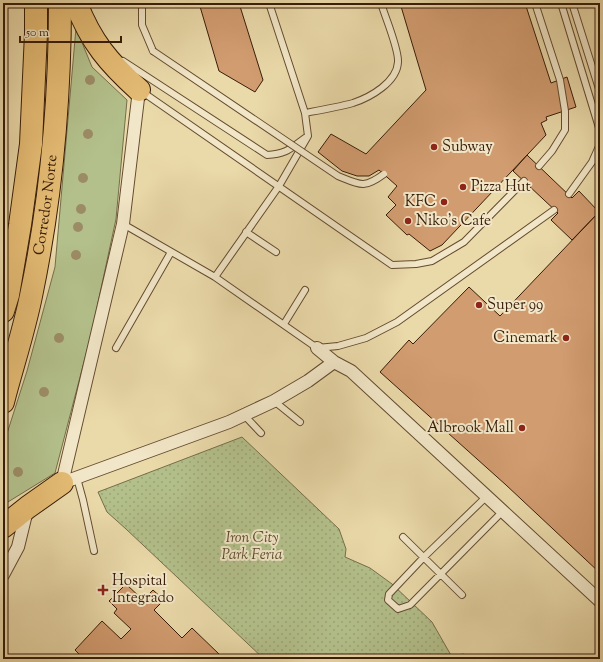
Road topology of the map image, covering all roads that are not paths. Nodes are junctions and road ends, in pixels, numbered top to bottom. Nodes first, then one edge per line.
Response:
1 (36, 3) edge
2 (60, 3) edge
3 (76, 3) edge
4 (142, 3) edge
5 (269, 3) edge
6 (381, 3) edge
7 (536, 3) edge
8 (561, 3) edge
9 (572, 3) edge
10 (96, 44) junction
11 (140, 90) junction
12 (600, 92) edge
13 (305, 113) junction
14 (600, 131) edge
15 (308, 136) junction
16 (600, 144) edge
17 (539, 166) dead end
18 (384, 174) dead end
19 (524, 181) dead end
20 (279, 186) junction
21 (569, 194) dead end
22 (554, 210) dead end
23 (123, 224) junction
24 (246, 232) junction
25 (171, 252) junction
26 (276, 252) dead end
27 (215, 277) junction
28 (305, 290) dead end
29 (3, 312) edge
30 (284, 324) junction
31 (116, 348) dead end
32 (317, 348) junction
33 (334, 362) junction
34 (274, 401) junction
35 (3, 402) edge
36 (244, 416) junction
37 (300, 422) dead end
38 (261, 433) dead end
39 (69, 481) junction
40 (487, 496) junction
41 (28, 507) junction
42 (503, 511) junction
43 (3, 527) edge
44 (403, 537) dead end
45 (94, 551) dead end
46 (424, 557) junction
47 (440, 573) junction
48 (3, 575) edge
49 (462, 595) dead end
50 (600, 602) edge

1 - 29 highway, Corredor Norte
2 - 35 highway, Corredor Norte
3 - 10 highway
4 - 18 lane, bridge
5 - 13 lane
6 - 13 lane
7 - 17 lane
8 - 14 lane
9 - 12 lane
10 - 11 highway
10 - 15 lane
11 - 20 lane
11 - 23 street
13 - 15 lane
15 - 20 lane
16 - 21 lane
19 - 20 lane
20 - 24 lane
22 - 32 lane
23 - 25 lane
23 - 39 street
24 - 26 lane
24 - 27 lane
25 - 27 lane
25 - 31 lane
27 - 30 lane
28 - 30 lane
30 - 32 lane
32 - 33 street
33 - 34 street
33 - 40 street
34 - 36 street
34 - 37 lane
36 - 38 lane
36 - 39 street
39 - 41 highway
39 - 45 lane
40 - 42 street
40 - 46 lane
41 - 43 highway
41 - 48 street
42 - 47 lane
42 - 50 street
44 - 46 lane
46 - 47 lane
46 - 47 lane
47 - 49 lane

